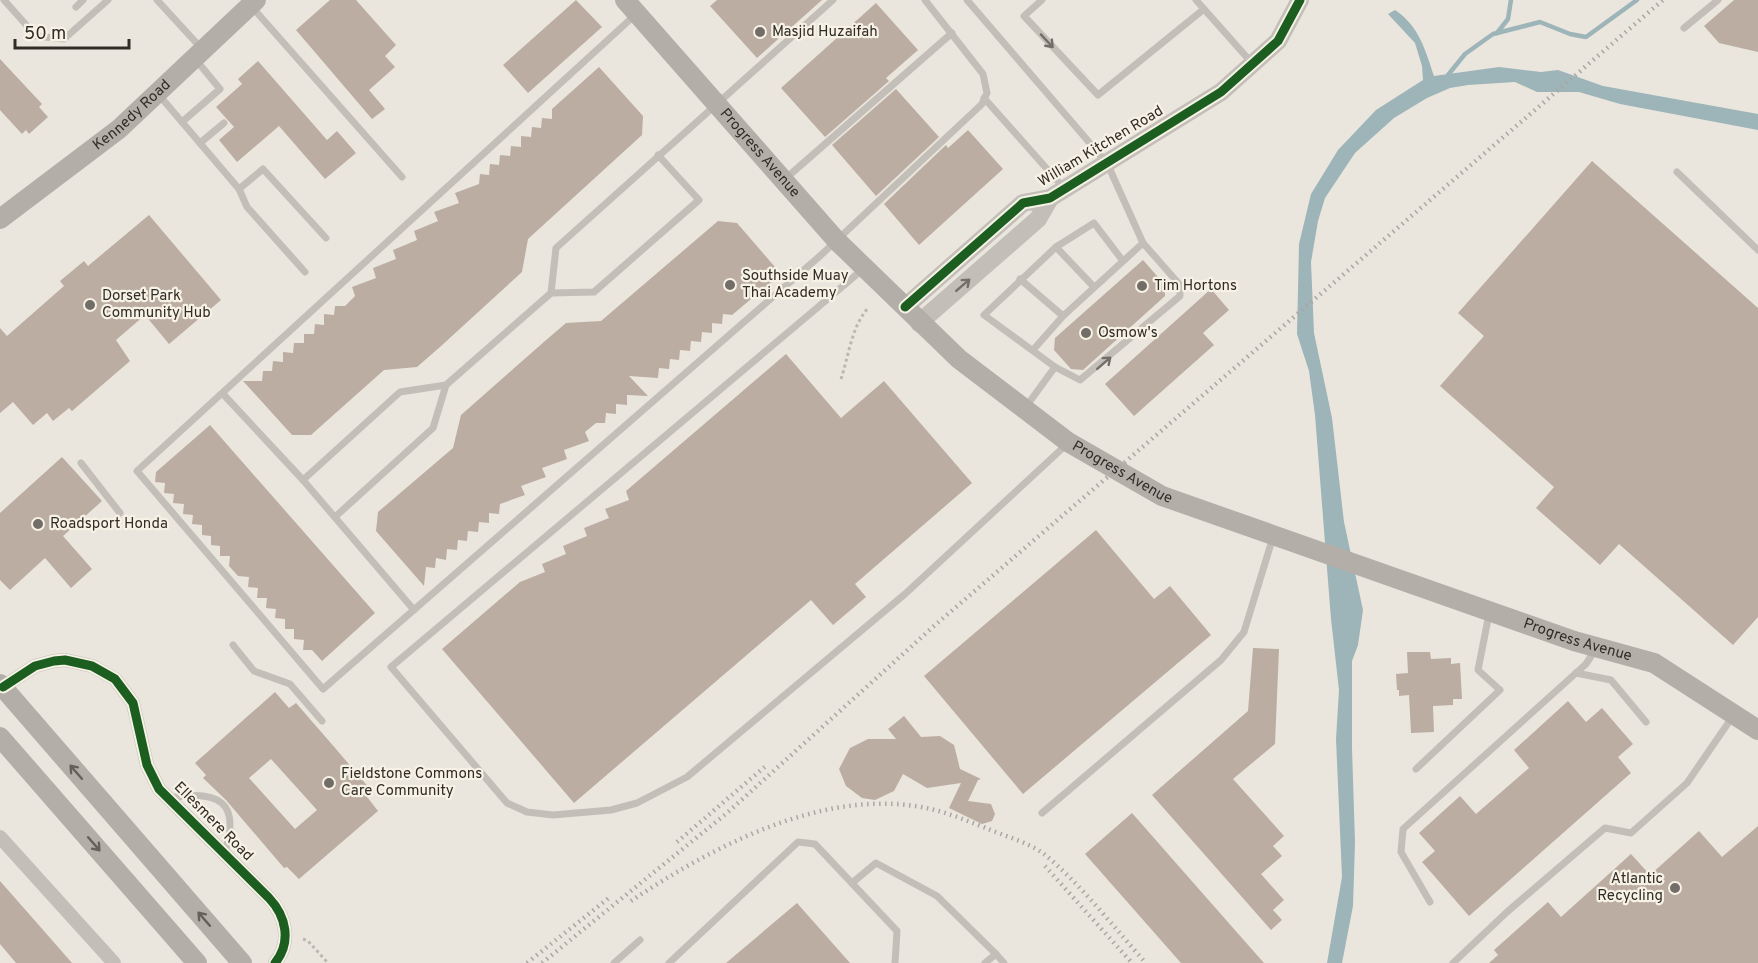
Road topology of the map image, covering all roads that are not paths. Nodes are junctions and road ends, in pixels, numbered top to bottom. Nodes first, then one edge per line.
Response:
1 (4, 0) edge
2 (83, 0) edge
3 (108, 0) edge
4 (157, 0) edge
5 (833, 0) edge
6 (925, 0) edge
7 (967, 0) edge
8 (1042, 0) edge
9 (1196, 0) edge
10 (1300, 0) edge
11 (1718, 0) edge
12 (253, 3) edge
13 (76, 7) dead end
14 (631, 7) edge
15 (1204, 9) junction
16 (1684, 28) dead end
17 (952, 33) junction
18 (199, 54) junction
19 (1252, 64) junction
20 (157, 93) junction
21 (984, 98) junction
22 (716, 104) junction
23 (182, 122) junction
24 (224, 123) dead end
25 (200, 143) junction
26 (658, 156) junction
27 (1107, 163) junction
28 (1677, 172) dead end
29 (402, 177) dead end
30 (784, 181) junction
31 (239, 189) junction
32 (1057, 193) junction
33 (0, 219) edge
34 (326, 238) dead end
35 (837, 241) junction
36 (1143, 243) junction
37 (1056, 247) junction
38 (1758, 249) edge
39 (1123, 261) junction
40 (864, 268) junction
41 (305, 272) dead end
42 (1020, 279) junction
43 (1094, 287) junction
44 (551, 293) junction
45 (905, 307) junction
46 (1063, 316) junction
47 (919, 323) junction
48 (1033, 350) junction
49 (1055, 367) junction
50 (446, 385) junction
51 (223, 394) junction
52 (1024, 410) junction
53 (1068, 442) junction
54 (81, 463) dead end
55 (303, 480) junction
56 (120, 513) dead end
57 (335, 518) junction
58 (1273, 537) junction
59 (414, 610) junction
60 (1489, 612) junction
61 (233, 645) dead end
62 (1596, 647) junction
63 (1576, 674) junction
64 (1, 686) edge
65 (1735, 714) junction
66 (322, 721) dead end
67 (1646, 722) dead end
68 (1758, 730) edge
69 (0, 737) edge
70 (1416, 769) dead end
71 (167, 798) junction
72 (1042, 813) dead end
73 (0, 837) edge
74 (224, 855) junction
75 (852, 884) junction
76 (1430, 902) dead end
77 (640, 940) dead end
78 (996, 954) junction
79 (114, 963) edge
80 (197, 963) edge
81 (243, 963) edge
82 (275, 963) edge
83 (614, 963) edge
84 (669, 963) edge
85 (895, 963) edge
86 (985, 963) edge
87 (1004, 963) edge
88 (1453, 963) edge

1 - 3 lane
2 - 13 lane
4 - 18 lane
5 - 22 lane
6 - 17 lane
7 - 27 lane
8 -> 15 lane
9 - 15 lane
10 - 19 street, William Kitchen Road
11 - 16 lane
12 - 18 main road, Kennedy Road
12 - 29 lane
14 - 22 main road, Progress Avenue
14 - 51 lane
15 - 19 lane
17 - 21 lane
17 - 30 lane
18 - 20 main road, Kennedy Road
18 - 23 lane
19 - 27 street, William Kitchen Road
20 - 23 lane
20 - 33 main road, Kennedy Road
21 - 32 lane
21 - 35 lane
22 - 26 lane
22 - 30 main road, Progress Avenue
23 - 25 lane
24 - 25 lane
25 - 31 lane
26 - 44 lane
26 - 44 lane
27 - 32 street, William Kitchen Road
27 - 36 lane
28 - 38 lane
30 - 35 main road, Progress Avenue
31 - 34 lane
31 - 41 lane
32 - 45 street, William Kitchen Road
47 -> 32 street, William Kitchen Road
35 - 40 main road, Progress Avenue
35 - 59 lane
36 - 39 lane
49 -> 36 lane
37 - 39 lane
37 - 42 lane
37 - 43 lane
39 - 43 lane
40 - 45 main road, Progress Avenue
40 - 53 lane
42 - 46 lane
42 - 48 lane
43 - 46 lane
44 - 50 lane
45 - 47 main road, Progress Avenue
46 - 48 lane
47 - 52 main road, Progress Avenue
48 - 49 lane
49 - 52 lane
50 - 55 lane
50 - 57 lane
51 - 55 lane
51 - 59 lane
52 - 53 main road, Progress Avenue
53 - 58 main road, Progress Avenue
54 - 56 lane
55 - 57 lane
57 - 59 lane
58 - 60 main road, Progress Avenue
58 - 72 lane
60 - 62 main road, Progress Avenue
60 - 70 lane
61 - 66 lane
62 - 63 lane
62 - 65 main road, Progress Avenue
63 - 67 lane
63 - 76 lane
64 - 71 street, Ellesmere Road
81 -> 64 main road, Ellesmere Road
65 - 68 main road, Progress Avenue
65 - 88 lane
69 -> 80 main road
71 - 74 street, Ellesmere Road
71 - 74 lane
73 - 79 street
74 - 82 street, Ellesmere Road
75 - 78 lane
75 - 84 lane
75 - 85 lane
77 - 83 lane
78 - 86 lane
78 - 87 lane

